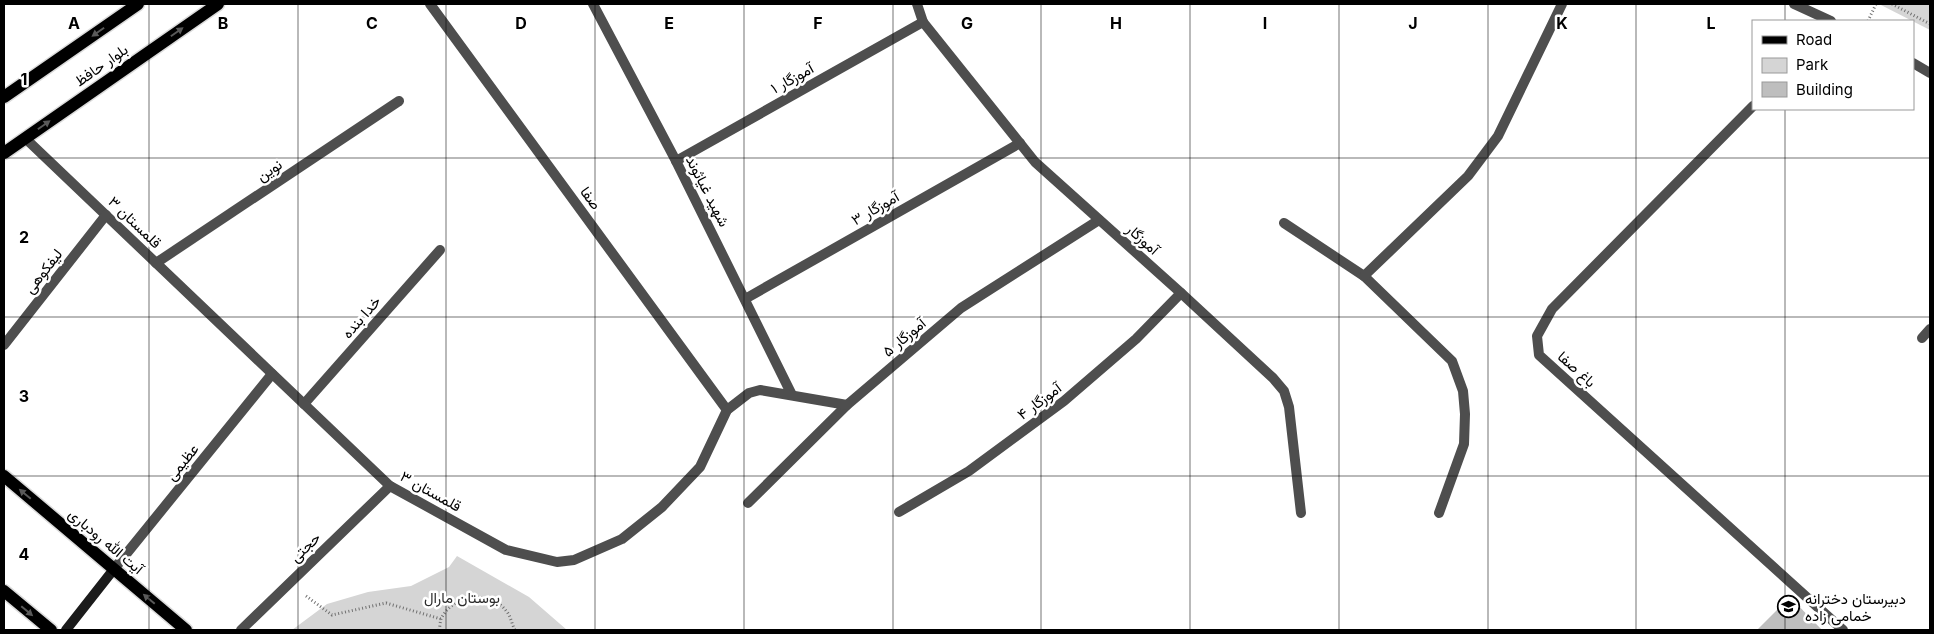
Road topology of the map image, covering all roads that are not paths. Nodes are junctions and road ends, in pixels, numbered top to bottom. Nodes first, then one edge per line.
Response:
1 (138, 4) edge
2 (218, 4) edge
3 (430, 4) edge
4 (593, 4) edge
5 (917, 4) edge
6 (1562, 4) edge
7 (1794, 4) edge
8 (1830, 20) edge
9 (923, 22) junction
10 (1914, 65) edge
11 (1930, 73) edge
12 (4, 97) edge
13 (399, 101) dead end
14 (1752, 107) edge
15 (24, 138) junction
16 (1020, 143) junction
17 (4, 152) edge
18 (676, 161) junction
19 (106, 215) junction
20 (1100, 220) junction
21 (1284, 223) dead end
22 (440, 250) dead end
23 (156, 263) junction
24 (1364, 276) junction
25 (1182, 293) junction
26 (745, 299) junction
27 (1930, 329) edge
28 (1922, 338) dead end
29 (4, 345) edge
30 (272, 374) junction
31 (792, 394) junction
32 (304, 404) junction
33 (847, 405) junction
34 (727, 410) junction
35 (4, 476) edge
36 (390, 486) junction
37 (748, 503) dead end
38 (899, 512) dead end
39 (1301, 513) dead end
40 (1439, 513) dead end
41 (114, 570) junction
42 (4, 591) edge
43 (50, 630) edge
44 (66, 630) edge
45 (186, 630) edge
46 (241, 630) edge
47 (1843, 630) edge

1 -> 12 main road, بلوار حافظ
15 -> 2 main road, بلوار حافظ
3 - 34 street, صفا
4 - 18 street, شهید غیاثوند
5 - 9 street, آموزگار
6 - 24 street
7 - 8 street
9 - 16 street, آموزگار
9 - 18 street, آموزگار ۱
10 - 11 street
13 - 23 street, نوین
14 - 47 street, باغ صفا
15 - 17 main road, بلوار حافظ
15 - 19 street, قلمستان ۳
16 - 20 street, آموزگار
16 - 26 street, آموزگار ۳
18 - 26 street, شهید غیاثوند
19 - 23 street, قلمستان ۳
19 - 29 street, لیفکوهی
20 - 25 street, آموزگار
20 - 33 street, آموزگار ۵
21 - 24 street
22 - 32 street, خدا بنده
23 - 30 street, قلمستان ۳
24 - 40 street
25 - 38 street, آموزگار ۴
25 - 39 street, آموزگار
26 - 31 street, شهید غیاثوند
27 - 28 street
30 - 32 street, قلمستان ۳
30 - 41 street, عظیمی
31 - 33 street, قلمستان ۳
31 - 34 street, قلمستان ۳
32 - 36 street, قلمستان ۳
33 - 37 street, آموزگار ۵
34 - 36 street, قلمستان ۳
41 -> 35 main road, آیت الله رودباری
36 - 46 street, حجتی
41 - 44 main road
45 -> 41 main road, آیت الله رودباری
42 -> 43 main road

